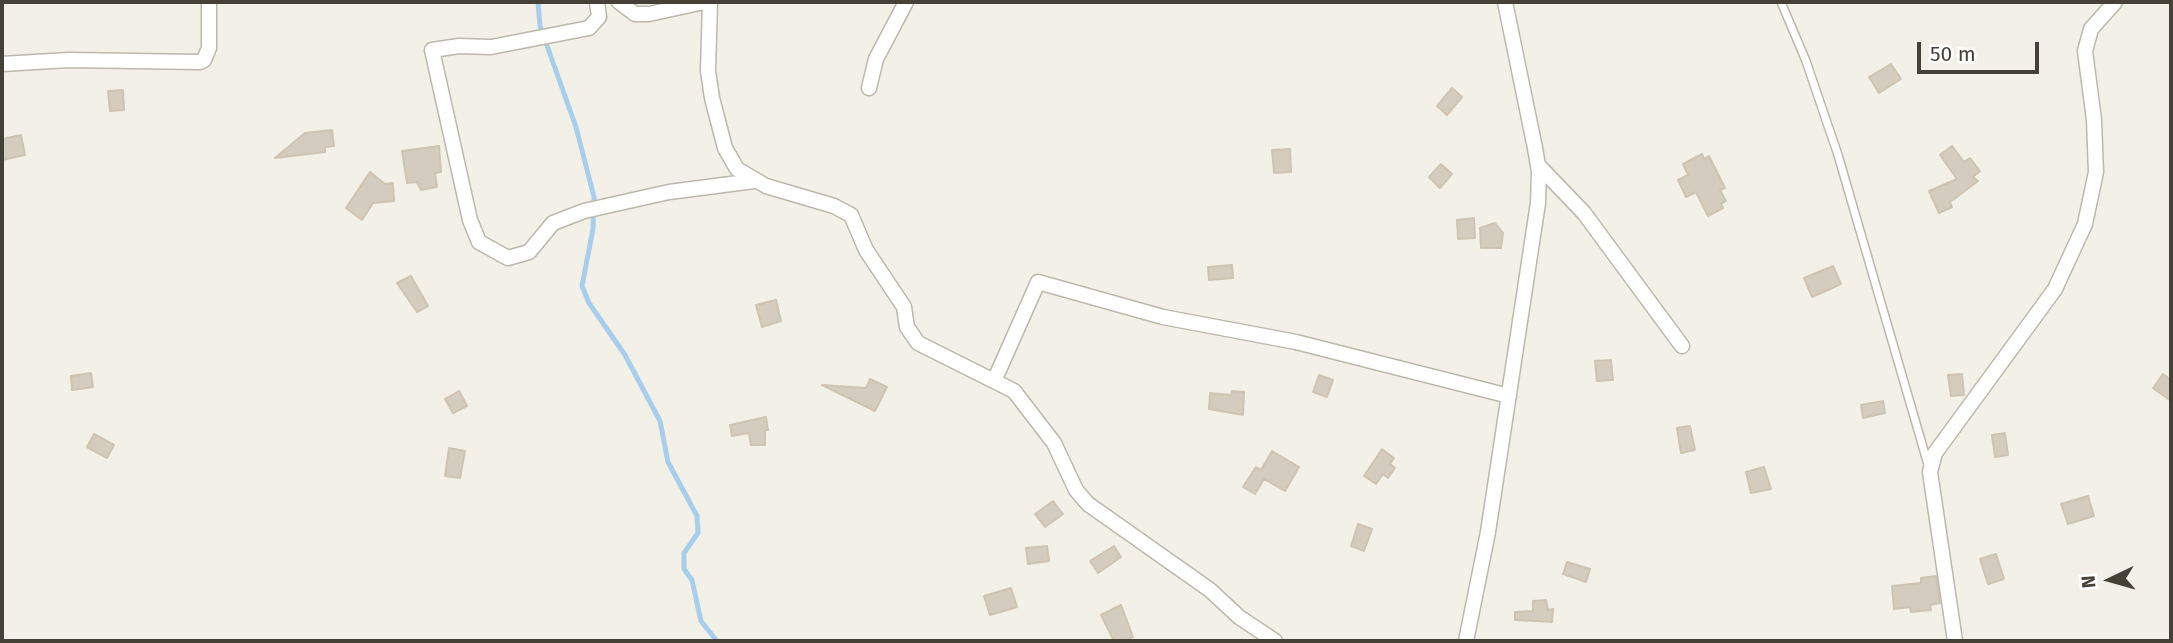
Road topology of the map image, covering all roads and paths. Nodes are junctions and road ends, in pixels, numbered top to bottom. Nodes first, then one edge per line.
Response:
1 (209, 2) edge
2 (597, 2) edge
3 (619, 2) edge
4 (704, 2) edge
5 (710, 2) edge
6 (906, 2) edge
7 (1504, 2) edge
8 (1781, 2) edge
9 (2115, 2) edge
10 (2, 64) edge
11 (869, 89) dead end
12 (1538, 165) junction
13 (754, 181) junction
14 (1682, 346) dead end
15 (995, 379) junction
16 (1509, 396) junction
17 (1930, 472) junction
18 (1275, 641) edge
19 (1466, 641) edge
20 (1955, 641) edge

1 - 10 street
2 - 13 street
3 - 4 street
5 - 13 street
6 - 11 street
7 - 12 street
8 - 17 lane
9 - 17 street
12 - 14 street
12 - 16 street
13 - 15 street
15 - 16 street
15 - 18 street
16 - 19 street
17 - 20 street

